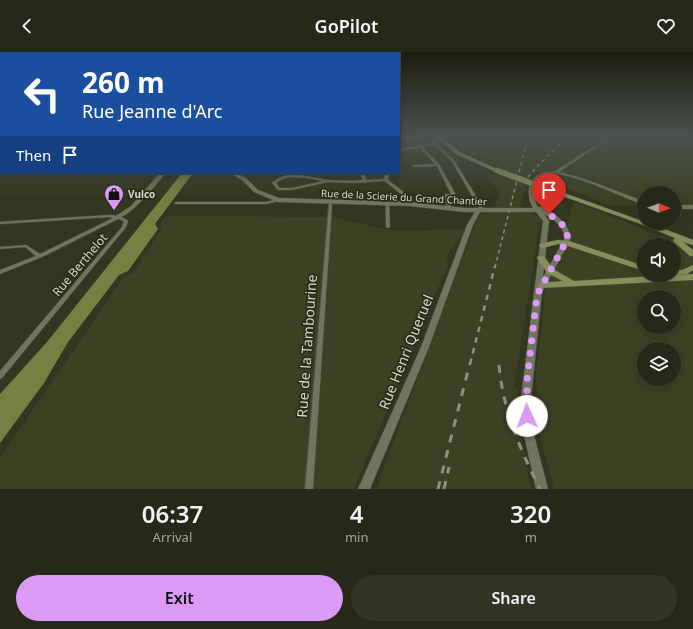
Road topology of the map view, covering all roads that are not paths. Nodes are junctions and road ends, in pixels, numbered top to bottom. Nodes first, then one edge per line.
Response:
1 (431, 157) edge
2 (449, 157) edge
3 (468, 157) edge
4 (580, 157) edge
5 (438, 165) junction
6 (414, 166) dead end
7 (566, 167) junction
8 (555, 173) junction
9 (162, 174) edge
10 (234, 174) edge
11 (362, 174) edge
12 (387, 174) edge
13 (566, 174) junction
14 (386, 180) junction
15 (328, 181) junction
16 (364, 181) junction
17 (570, 197) junction
18 (278, 200) junction
19 (637, 200) edge
20 (176, 203) dead end
21 (388, 204) junction
22 (409, 204) junction
23 (591, 204) junction
24 (330, 205) dead end
25 (681, 207) edge
26 (693, 207) edge
27 (535, 208) junction
28 (450, 209) junction
29 (465, 210) junction
30 (481, 211) junction
31 (118, 216) junction
32 (637, 218) edge
33 (0, 223) edge
34 (470, 225) junction
35 (388, 227) dead end
36 (672, 230) edge
37 (693, 237) edge
38 (566, 243) junction
39 (693, 243) edge
40 (543, 246) junction
41 (0, 248) edge
42 (693, 254) edge
43 (40, 256) junction
44 (541, 258) junction
45 (629, 265) junction
46 (637, 267) edge
47 (693, 267) edge
48 (550, 271) junction
49 (0, 272) edge
50 (681, 272) edge
51 (693, 277) edge
52 (636, 280) junction
53 (573, 283) junction
54 (542, 285) junction
55 (537, 295) junction
56 (0, 376) edge
57 (309, 489) edge
58 (364, 489) edge
59 (542, 489) edge

1 - 5 street
2 - 30 street
3 - 17 main road, bridge
4 - 7 street
5 - 6 street
5 - 28 street
7 - 8 street
7 - 13 street
8 - 13 main road
8 - 27 main road
9 - 31 main road
10 - 18 main road, Rue de la Scierie du Grand Chantier
11 - 16 street
12 - 14 street
13 - 19 main road
14 - 16 street
14 - 22 street
15 - 15 street
15 - 16 street
17 - 23 main road
17 - 32 main road
18 - 20 street
18 - 21 main road, Rue de la Scierie du Grand Chantier
21 - 22 main road, Rue de la Scierie du Grand Chantier
21 - 35 street
22 - 28 main road, Rue de la Scierie du Grand Chantier
23 - 39 main road
23 - 42 main road
24 - 57 street, Rue de la Tambourine
25 - 26 main road
27 - 30 main road, Rue de la Scierie du Grand Chantier
27 - 38 main road
27 - 40 main road
28 - 29 main road, Rue de la Scierie du Grand Chantier
29 - 30 main road, Rue de la Scierie du Grand Chantier
29 - 34 main road
30 - 34 main road, Rue Henri Queruel
31 - 33 street
31 - 43 street
31 - 56 street, Rue Berthelot
34 - 58 main road, Rue Henri Queruel
36 - 37 main road
38 - 40 main road
38 - 45 main road
38 - 48 main road
40 - 44 main road
41 - 43 street
43 - 49 street
44 - 48 main road
44 - 55 main road
45 - 46 main road
45 - 52 main road
47 - 50 main road
48 - 53 main road
48 - 54 main road
51 - 52 main road
52 - 53 main road
53 - 54 main road
54 - 55 main road
55 - 59 main road

